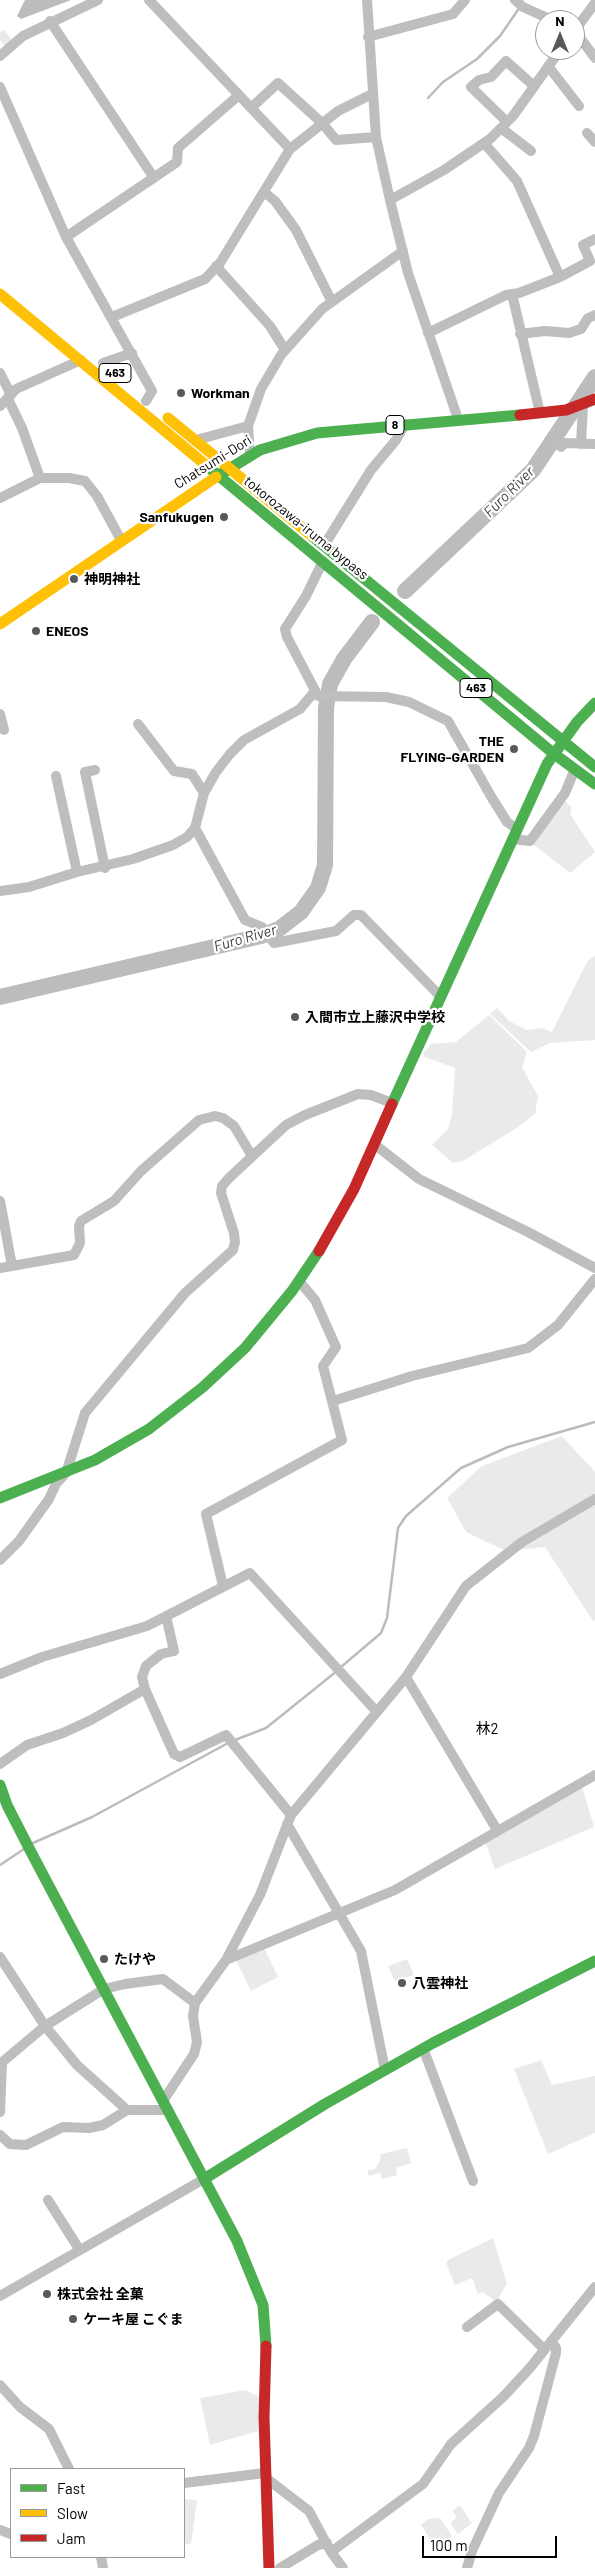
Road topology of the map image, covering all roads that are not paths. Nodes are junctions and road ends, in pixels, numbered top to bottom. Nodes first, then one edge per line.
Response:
1 (98, 0) edge
2 (149, 0) edge
3 (367, 0) edge
4 (465, 0) edge
5 (592, 2) edge
6 (519, 3) edge
7 (535, 11) edge
8 (585, 14) edge
9 (50, 22) junction
10 (368, 37) junction
11 (585, 44) edge
12 (0, 56) edge
13 (595, 58) edge
14 (552, 60) edge
15 (548, 66) junction
16 (534, 86) junction
17 (0, 87) edge
18 (372, 94) junction
19 (239, 96) junction
20 (578, 106) dead end
21 (251, 108) junction
22 (322, 124) junction
23 (504, 125) junction
24 (587, 133) dead end
25 (376, 137) junction
26 (595, 142) edge
27 (484, 143) junction
28 (290, 149) junction
29 (531, 151) dead end
30 (154, 178) junction
31 (264, 192) junction
32 (390, 200) junction
33 (66, 236) junction
34 (595, 239) edge
35 (403, 252) junction
36 (216, 266) junction
37 (560, 278) junction
38 (4, 282) dead end
39 (0, 294) edge
40 (512, 294) junction
41 (23, 297) dead end
42 (332, 302) junction
43 (595, 315) edge
44 (112, 317) junction
45 (428, 333) junction
46 (520, 334) junction
47 (286, 350) junction
48 (132, 353) junction
49 (81, 360) junction
50 (103, 363) dead end
51 (0, 373) edge
52 (125, 382) dead end
53 (10, 397) junction
54 (595, 399) edge
55 (146, 401) junction
56 (582, 405) junction
57 (0, 406) edge
58 (540, 413) junction
59 (458, 419) junction
60 (405, 424) junction
61 (248, 426) junction
62 (196, 440) junction
63 (581, 444) junction
64 (595, 444) edge
65 (561, 448) dead end
66 (250, 454) junction
67 (230, 466) junction
68 (217, 475) junction
69 (40, 478) junction
70 (0, 498) edge
71 (121, 540) junction
72 (324, 544) junction
73 (323, 561) junction
74 (0, 624) edge
75 (316, 693) junction
76 (595, 702) edge
77 (0, 714) edge
78 (138, 724) dead end
79 (4, 730) dead end
80 (562, 741) junction
81 (553, 752) junction
82 (595, 767) edge
83 (575, 769) junction
84 (95, 770) dead end
85 (56, 776) dead end
86 (595, 784) edge
87 (204, 793) junction
88 (195, 828) junction
89 (515, 834) junction
90 (105, 868) junction
91 (77, 872) junction
92 (0, 891) edge
93 (441, 997) junction
94 (392, 1103) junction
95 (374, 1144) junction
96 (252, 1156) junction
97 (0, 1201) edge
98 (12, 1266) junction
99 (0, 1268) edge
100 (595, 1268) edge
101 (595, 1279) edge
102 (299, 1281) junction
103 (333, 1401) junction
104 (66, 1473) junction
105 (0, 1498) edge
106 (595, 1499) edge
107 (0, 1560) edge
108 (223, 1586) junction
109 (166, 1616) junction
110 (0, 1674) edge
111 (406, 1677) junction
112 (145, 1689) junction
113 (376, 1711) junction
114 (0, 1764) edge
115 (595, 1774) edge
116 (0, 1785) edge
117 (289, 1820) junction
118 (497, 1830) junction
119 (340, 1913) junction
120 (0, 1957) edge
121 (226, 1960) junction
122 (595, 1961) edge
123 (104, 1989) junction
124 (195, 2003) junction
125 (45, 2026) junction
126 (423, 2048) junction
127 (1, 2064) edge
128 (385, 2070) junction
129 (165, 2106) junction
130 (127, 2110) junction
131 (0, 2112) edge
132 (0, 2135) edge
133 (204, 2179) junction
134 (473, 2181) dead end
135 (48, 2200) dead end
136 (79, 2250) junction
137 (595, 2287) edge
138 (0, 2296) edge
139 (467, 2327) dead end
140 (551, 2341) junction
141 (544, 2349) junction
142 (0, 2385) edge
143 (68, 2468) edge
144 (266, 2476) junction
145 (185, 2483) edge
146 (329, 2547) junction
147 (269, 2568) edge
148 (280, 2568) edge
149 (343, 2568) edge
150 (467, 2568) edge

1 - 9 street
2 - 19 street
3 - 10 street
4 - 10 street
5 - 8 street
6 - 7 street
9 - 12 street
9 - 30 street
10 - 18 street
11 - 13 street
14 - 15 street
15 - 16 street
15 - 20 street
16 - 23 street
16 - 23 street
17 - 33 street
18 - 22 street
18 - 25 street
19 - 21 street
19 - 30 street
21 - 22 street
21 - 28 street
22 - 25 street
22 - 28 street
23 - 27 street
23 - 29 street
24 - 26 street
25 - 32 street
27 - 32 street
27 - 37 street
28 - 31 street
30 - 33 street
31 - 36 street
31 - 42 street
32 - 35 street
33 - 44 street
34 - 37 street
35 - 42 street
35 - 45 street
36 - 44 street
36 - 47 street
37 - 40 street
38 - 41 main road
39 - 49 main road, tokorozawa-iruma bypass / 463
40 - 45 street
40 - 46 street
42 - 47 street
43 - 46 street
44 - 48 street
45 - 59 street
46 - 58 street
47 - 61 street
48 - 50 street
48 - 55 street
49 - 53 street
49 - 68 main road, tokorozawa-iruma bypass / 463
51 - 53 street
52 - 55 main road, tokorozawa-iruma bypass / 463
53 - 57 street
53 - 69 street
54 - 56 main road, Chatsumi-Dori / 8
55 - 62 main road, tokorozawa-iruma bypass / 463
56 - 58 main road, Chatsumi-Dori / 8
56 - 63 street
58 - 59 main road, Chatsumi-Dori / 8
59 - 60 main road, Chatsumi-Dori / 8
60 - 66 main road, Chatsumi-Dori / 8
60 - 72 street
61 - 62 street
61 - 66 street
62 - 67 main road, tokorozawa-iruma bypass / 463
63 - 64 street
63 - 65 street
66 - 67 main road, Chatsumi-Dori / 8
67 - 68 main road, Chatsumi-Dori / 8
67 - 72 main road, tokorozawa-iruma bypass / 463
68 - 71 main road, Chatsumi-Dori / 8
68 - 73 main road, tokorozawa-iruma bypass / 463
69 - 70 street
69 - 71 street
71 - 74 main road, Chatsumi-Dori / 8
72 - 80 main road, tokorozawa-iruma bypass / 463
73 - 75 street
73 - 81 main road, tokorozawa-iruma bypass / 463
75 - 87 street
75 - 89 street
76 - 80 main road
77 - 79 street
78 - 87 street
80 - 81 main road
80 - 82 main road, tokorozawa-iruma bypass / 463
81 - 83 main road, tokorozawa-iruma bypass / 463
81 - 89 main road
83 - 86 main road, tokorozawa-iruma bypass / 463
83 - 89 street
84 - 90 street
85 - 91 street
87 - 88 street
88 - 90 street
88 - 93 street
89 - 93 main road
90 - 91 street
91 - 92 street
93 - 94 main road
94 - 95 main road
94 - 96 street
95 - 100 street
95 - 102 main road
96 - 98 street
96 - 104 street
97 - 98 street
98 - 99 street
101 - 103 street
102 - 103 street
102 - 104 main road
103 - 108 street
104 - 105 main road
104 - 107 street
106 - 111 street
108 - 109 street
108 - 113 street
109 - 110 street
109 - 112 street
111 - 113 street
111 - 118 street
112 - 114 street
112 - 117 street
113 - 117 street
115 - 118 street
116 - 123 main road
117 - 119 street
117 - 121 street
118 - 119 street
119 - 121 street
119 - 128 street
120 - 125 street
121 - 124 street
122 - 126 main road
123 - 124 street
123 - 125 street
123 - 129 main road
124 - 129 street
125 - 127 street
125 - 130 street
126 - 128 main road
126 - 134 street
127 - 131 street
128 - 133 main road
129 - 130 street
129 - 133 main road
130 - 132 street
133 - 136 street
133 - 144 main road
135 - 136 street
136 - 138 street
137 - 140 street
139 - 141 street
140 - 141 street
140 - 150 street
141 - 146 street
142 - 143 street
144 - 145 street
144 - 146 street
144 - 147 main road
146 - 148 street
146 - 149 street

